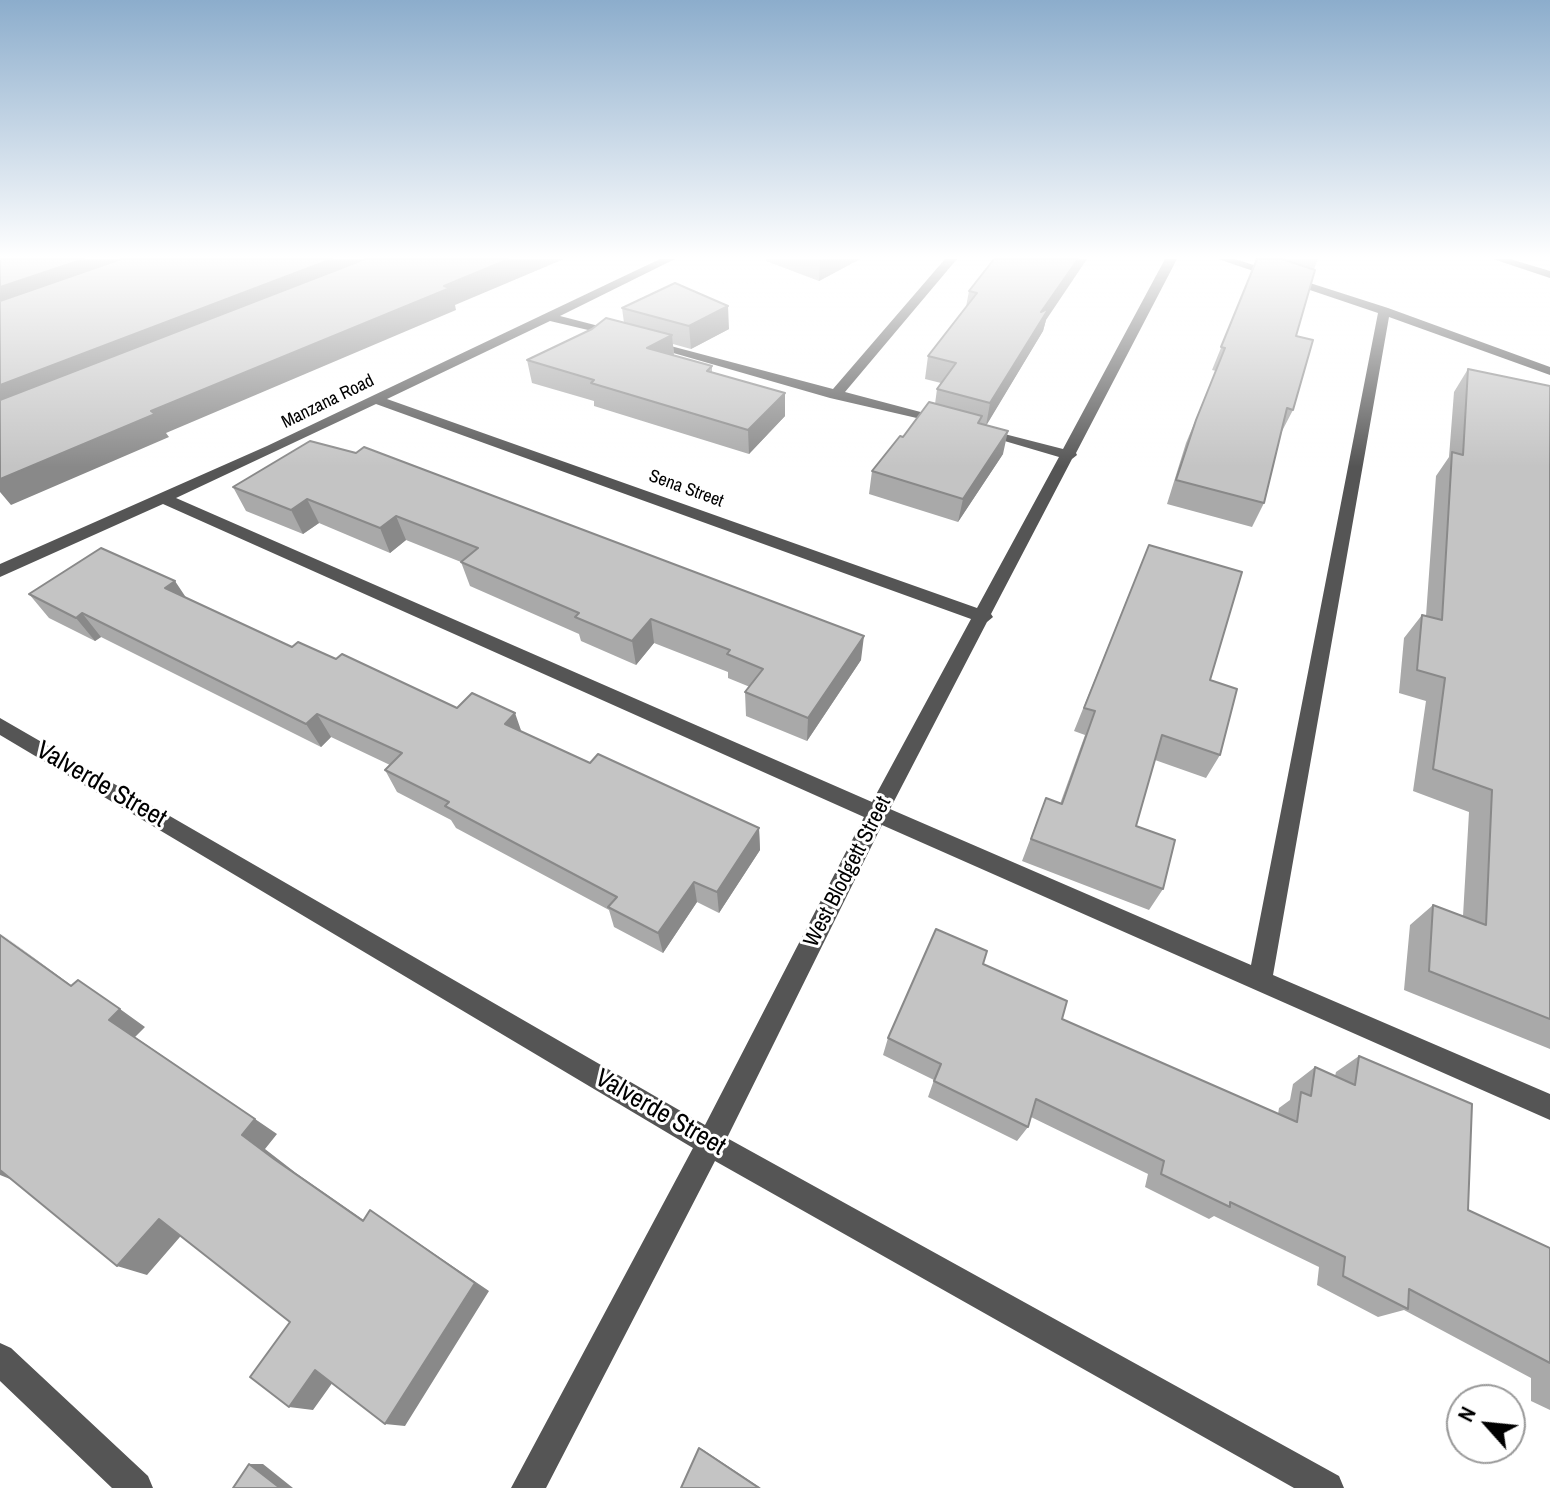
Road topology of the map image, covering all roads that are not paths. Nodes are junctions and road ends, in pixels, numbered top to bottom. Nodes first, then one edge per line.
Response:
1 (525, 328) edge
2 (593, 328) edge
3 (892, 328) edge
4 (1135, 328) edge
5 (1381, 328) edge
6 (1432, 328) edge
7 (625, 337) edge
8 (640, 341) edge
9 (1550, 371) edge
10 (835, 395) junction
11 (374, 399) junction
12 (1070, 455) junction
13 (163, 498) junction
14 (0, 571) edge
15 (984, 617) junction
16 (0, 726) edge
17 (877, 813) junction
18 (1260, 982) junction
19 (1550, 1107) edge
20 (710, 1143) junction
21 (0, 1359) edge
22 (136, 1488) edge
23 (528, 1488) edge
24 (1327, 1488) edge

1 - 11 street, Manzana Road
2 - 7 street
3 - 10 street
4 - 12 street, West Blodgett Street
5 - 18 street
6 - 9 street
8 - 10 street
10 - 12 street
11 - 13 street, Manzana Road
11 - 15 street, Sena Street
12 - 15 street, West Blodgett Street
13 - 14 street, Manzana Road
13 - 17 street
15 - 17 street, West Blodgett Street
16 - 20 street, Valverde Street
17 - 18 street
17 - 20 street, West Blodgett Street
18 - 19 street
20 - 23 street, West Blodgett Street
20 - 24 street, Valverde Street
21 - 22 street

